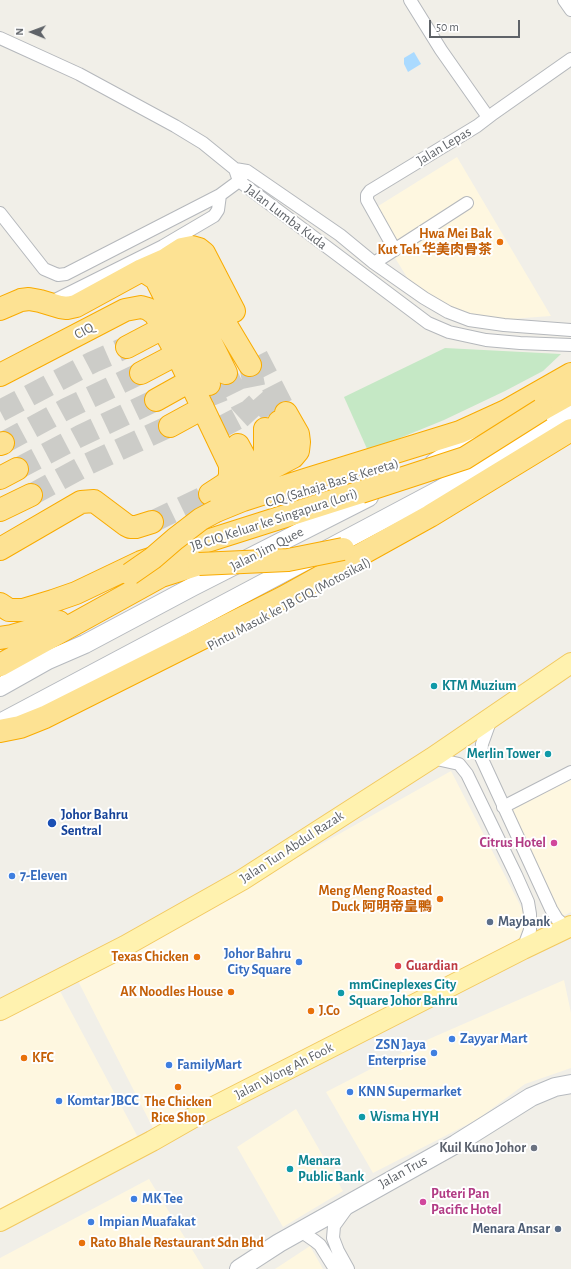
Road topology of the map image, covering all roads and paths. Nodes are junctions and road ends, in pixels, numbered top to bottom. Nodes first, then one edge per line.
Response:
1 (410, 0) edge
2 (564, 0) edge
3 (571, 10) edge
4 (0, 38) edge
5 (571, 59) edge
6 (488, 118) junction
7 (240, 174) junction
8 (220, 195) junction
9 (467, 203) dead end
10 (0, 213) edge
11 (395, 250) junction
12 (374, 263) junction
13 (155, 264) junction
14 (49, 304) junction
15 (0, 309) edge
16 (571, 325) edge
17 (163, 328) junction
18 (565, 330) edge
19 (571, 345) edge
20 (128, 347) tunnel mouth
21 (177, 354) junction
22 (254, 360) tunnel mouth
23 (141, 373) tunnel mouth
24 (571, 374) edge
25 (0, 375) edge
26 (571, 378) edge
27 (208, 379) junction
28 (571, 393) edge
29 (156, 400) tunnel mouth
30 (203, 408) junction
31 (571, 413) edge
32 (537, 415) junction
33 (277, 422) tunnel mouth
34 (170, 426) tunnel mouth
35 (571, 430) edge
36 (238, 445) tunnel mouth
37 (571, 448) edge
38 (223, 488) junction
39 (31, 495) tunnel mouth
40 (0, 510) edge
41 (430, 516) junction
42 (152, 522) tunnel mouth
43 (0, 549) edge
44 (0, 604) edge
45 (0, 614) edge
46 (0, 638) edge
47 (2, 663) edge
48 (571, 663) edge
49 (0, 687) edge
50 (491, 718) junction
51 (0, 723) edge
52 (0, 731) edge
53 (0, 745) edge
54 (432, 758) junction
55 (571, 772) edge
56 (503, 807) junction
57 (569, 927) edge
58 (523, 949) junction
59 (0, 1010) edge
60 (571, 1084) edge
61 (354, 1200) junction
62 (0, 1221) edge
63 (296, 1233) junction
64 (239, 1269) edge
65 (335, 1269) edge
66 (348, 1269) edge

1 - 6 street
2 - 3 street
4 - 7 street
5 - 6 street, Jalan Lepas
6 - 11 street, Jalan Lepas
7 - 8 street
7 - 12 street, Jalan Lumba Kuda
7 - 19 street, Jalan Lumba Kuda
8 - 10 street
8 - 14 street
9 - 11 street
11 - 12 street
12 - 18 street, Jalan Lumba Kuda
13 - 14 highway, CIQ
13 - 22 highway
13 - 27 highway, CIQ
14 - 15 highway, CIQ
16 - 18 street, Jalan Lumba Kuda
17 - 20 highway
17 - 21 highway, CIQ
17 - 25 highway, CIQ
21 - 23 highway
21 - 27 highway, CIQ
24 - 45 highway, bridge
26 - 32 main road, Jalan Jim Quee
27 - 29 highway
27 - 30 highway, CIQ
28 - 32 highway
30 - 34 highway
30 - 38 highway, CIQ
31 - 32 main road, Jalan Jim Quee
32 - 44 highway, JB CIQ Keluar ke Singapura (Lori), bridge
32 - 46 highway, CIQ (Sahaja Bas & Kereta), bridge
32 - 49 main road, Jalan Jim Quee
32 - 51 main road, Jalan Jim Quee
33 - 38 highway
35 - 41 highway
36 - 38 highway
37 - 53 highway, Pintu Masuk ke JB CIQ (Motosikal)
39 - 40 highway
41 - 47 highway, bridge
41 - 52 highway
42 - 43 highway
48 - 50 main road, Jalan Tun Abdul Razak
50 - 54 main road, Jalan Tun Abdul Razak
50 - 56 street
54 - 58 street
54 - 59 main road, Jalan Tun Abdul Razak
55 - 56 street
56 - 57 street
57 - 58 main road, Jalan Wong Ah Fook
58 - 62 main road, Jalan Wong Ah Fook
60 - 61 main road, Jalan Trus
61 - 63 main road, Jalan Trus
61 - 66 street
63 - 64 main road, Jalan Trus
63 - 65 street

